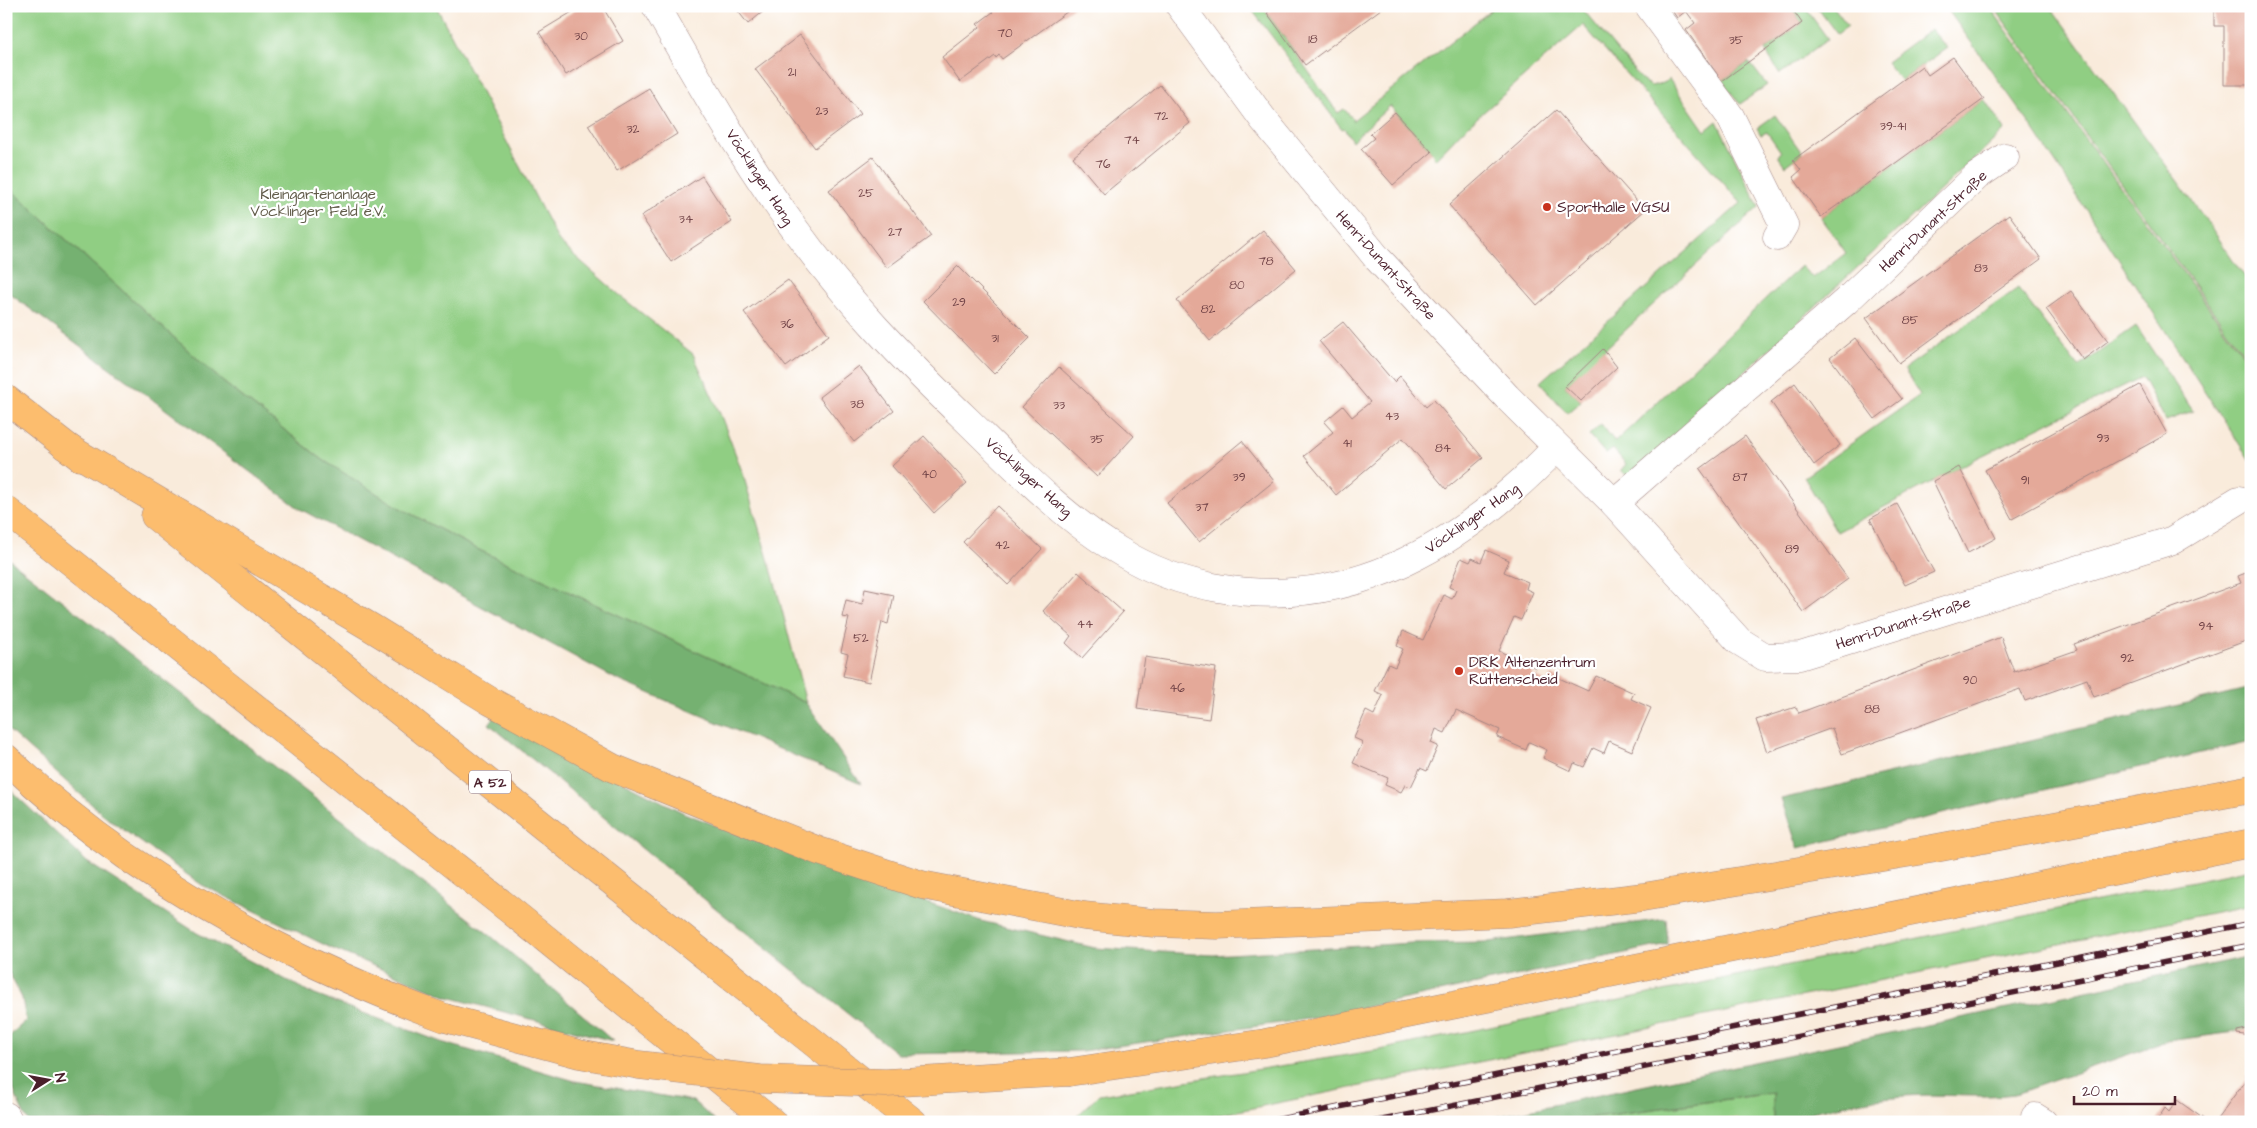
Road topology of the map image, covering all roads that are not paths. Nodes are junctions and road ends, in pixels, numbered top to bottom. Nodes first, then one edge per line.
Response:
1 (656, 6) edge
2 (1180, 6) edge
3 (1649, 6) edge
4 (2005, 158) dead end
5 (1777, 237) dead end
6 (6, 399) edge
7 (65, 446) junction
8 (1556, 448) junction
9 (2239, 500) dead end
10 (1614, 503) junction
11 (6, 510) edge
12 (6, 758) edge
13 (2251, 789) edge
14 (2251, 843) edge
15 (6, 1116) edge
16 (9, 1122) edge
17 (772, 1122) edge
18 (913, 1122) edge

1 - 8 street, Vöcklinger Hang
2 - 8 street, Henri-Dunant-Straße
3 - 5 street
4 - 10 street, Henri-Dunant-Straße
6 - 7 highway, A 52
7 - 13 highway
7 - 18 highway, A 52
8 - 10 street, Henri-Dunant-Straße
9 - 10 street, Henri-Dunant-Straße
11 - 17 highway
12 - 14 highway, bridge
15 - 16 street

